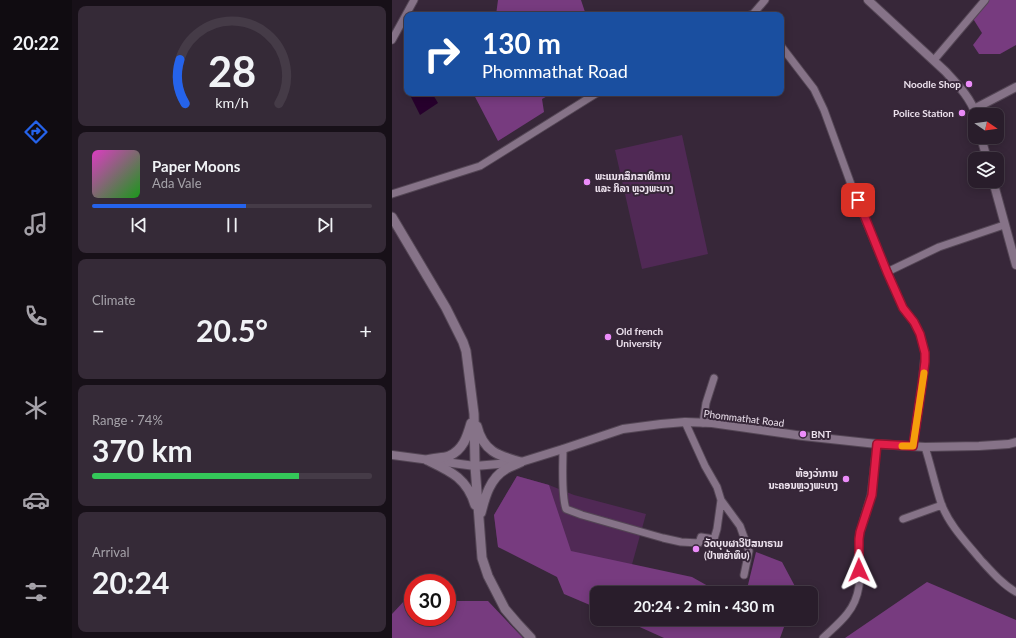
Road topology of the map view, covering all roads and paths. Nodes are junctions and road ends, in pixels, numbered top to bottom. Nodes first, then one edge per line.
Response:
1 (414, 0) edge
2 (765, 0) edge
3 (868, 0) edge
4 (985, 0) edge
5 (407, 12) edge
6 (755, 12) edge
7 (404, 18) edge
8 (392, 40) edge
9 (784, 50) edge
10 (934, 60) junction
11 (1016, 87) edge
12 (592, 96) edge
13 (973, 108) edge
14 (982, 108) edge
15 (995, 188) edge
16 (392, 194) edge
17 (392, 217) edge
18 (1004, 225) junction
19 (1013, 241) edge
20 (1016, 264) edge
21 (887, 272) junction
22 (714, 378) dead end
23 (474, 414) junction
24 (685, 422) junction
25 (703, 423) junction
26 (1016, 442) edge
27 (877, 444) junction
28 (913, 446) junction
29 (925, 447) junction
30 (563, 449) junction
31 (392, 455) edge
32 (427, 460) junction
33 (520, 462) junction
34 (475, 466) junction
35 (721, 500) junction
36 (942, 505) junction
37 (903, 519) dead end
38 (479, 520) junction
39 (744, 575) dead end
40 (1016, 592) edge
41 (531, 638) edge
42 (823, 638) edge

1 - 5 street
2 - 6 street
3 - 10 street
4 - 10 street
7 - 8 street
9 - 21 street
10 - 13 street
11 - 14 street
12 - 16 street
15 - 18 street
17 - 23 main road
18 - 19 street
18 - 21 street
19 - 20 street
21 - 28 street
22 - 25 street
23 - 32 main road
23 - 33 main road
23 - 34 main road
24 - 25 street, Phommathat Road
24 - 30 street, Phommathat Road
24 - 35 street
25 - 27 street, Phommathat Road
26 - 29 street, Phommathat Road
27 - 28 street, Phommathat Road
27 - 42 street
28 - 29 street, Phommathat Road
29 - 36 street
30 - 33 street, Phommathat Road
30 - 35 street
31 - 32 street, Phommathat Road
32 - 34 street, Phommathat Road
32 - 38 main road
33 - 34 street, Phommathat Road
33 - 38 main road
34 - 38 main road
35 - 39 street
36 - 37 street
36 - 40 street
38 - 41 main road

